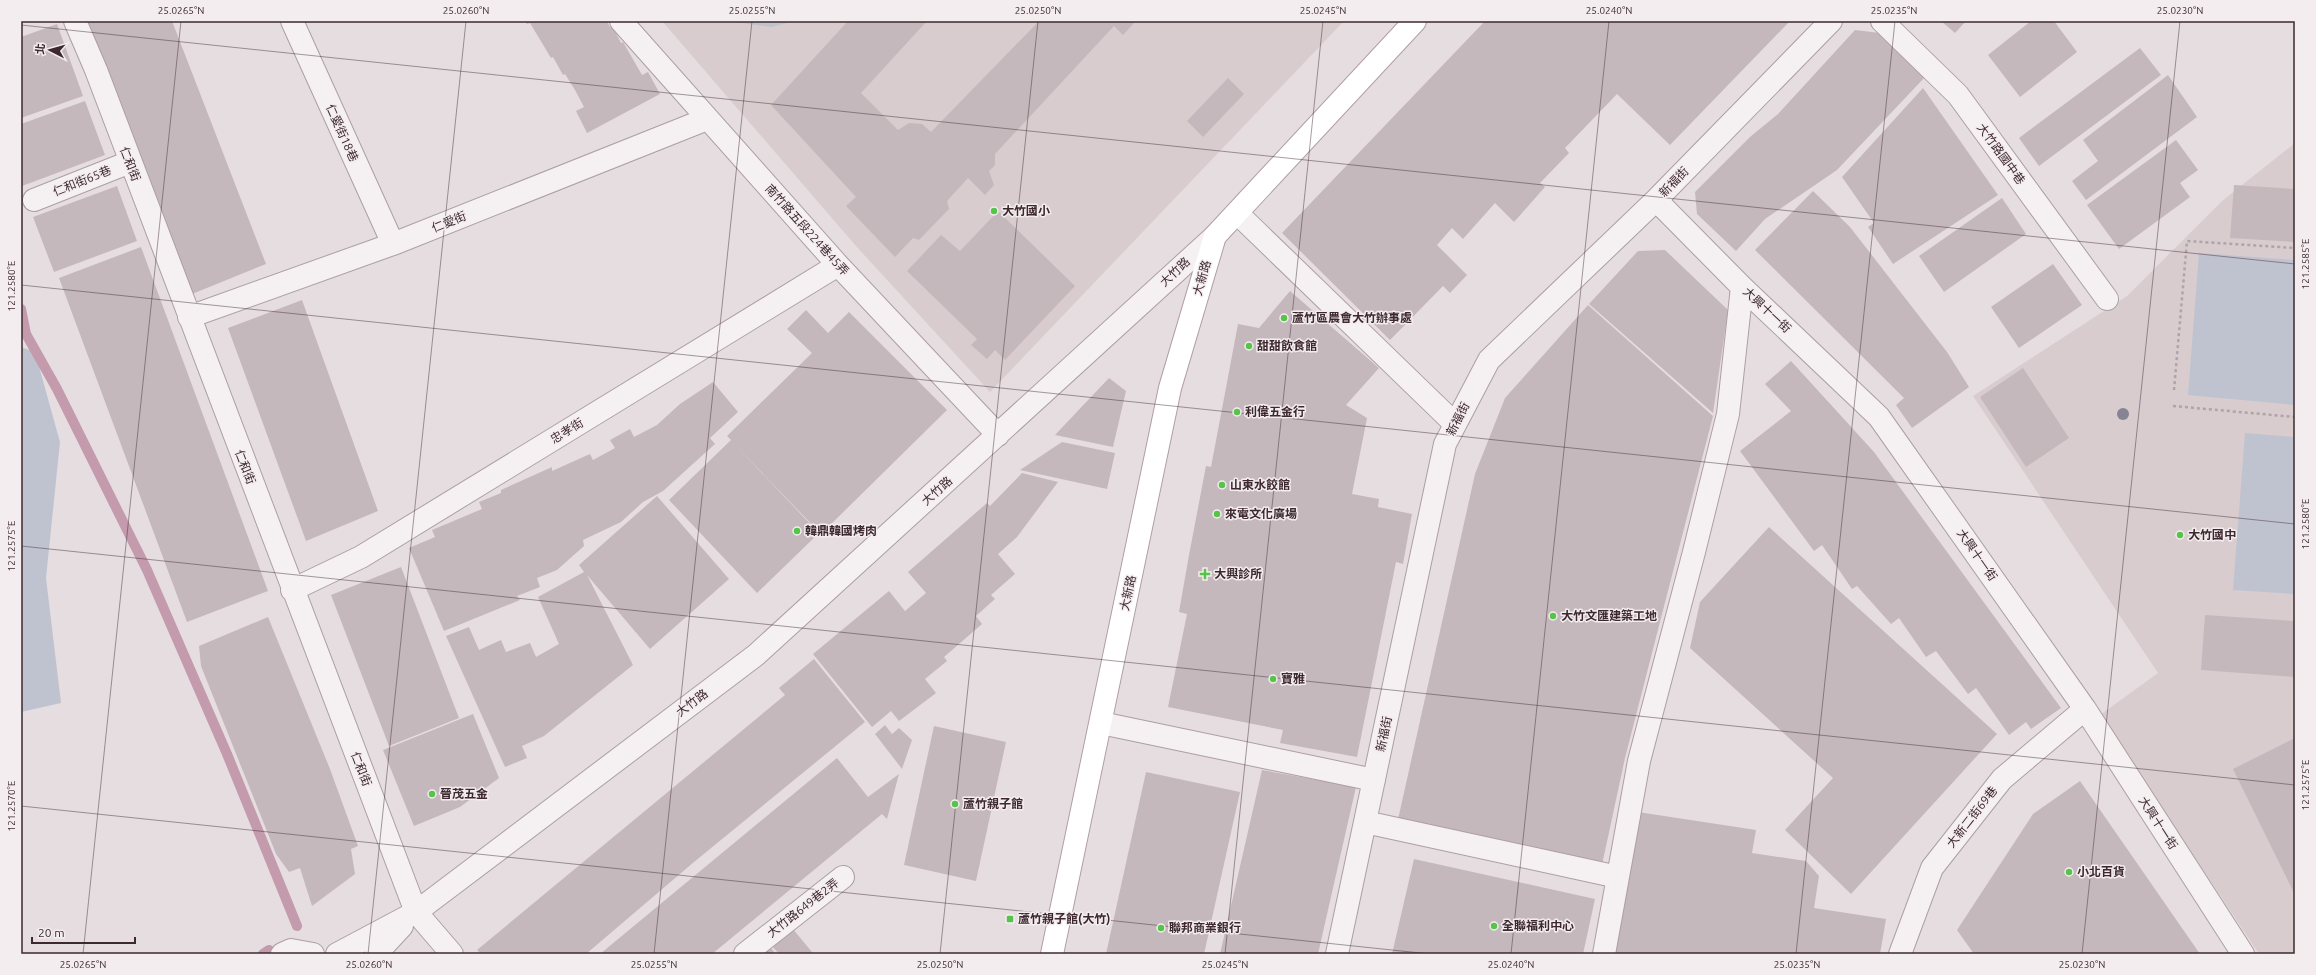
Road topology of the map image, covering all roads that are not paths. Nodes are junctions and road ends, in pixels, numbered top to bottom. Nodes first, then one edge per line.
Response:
1 (76, 21) edge
2 (292, 21) edge
3 (621, 21) edge
4 (1415, 21) edge
5 (1832, 21) edge
6 (1882, 21) edge
7 (707, 119) junction
8 (130, 162) junction
9 (34, 200) dead end
10 (1656, 200) junction
11 (1237, 213) junction
12 (1214, 236) junction
13 (393, 244) junction
14 (838, 265) junction
15 (1742, 287) junction
16 (2107, 299) dead end
17 (189, 317) junction
18 (1455, 424) junction
19 (998, 435) junction
20 (292, 590) junction
21 (2085, 709) junction
22 (1101, 723) junction
23 (1374, 780) junction
24 (1365, 822) junction
25 (843, 877) dead end
26 (1618, 877) junction
27 (416, 912) junction
28 (282, 954) edge
29 (313, 954) edge
30 (337, 954) edge
31 (376, 954) edge
32 (452, 954) edge
33 (745, 954) edge
34 (1052, 954) edge
35 (1337, 954) edge
36 (1604, 954) edge
37 (1900, 954) edge
38 (2243, 954) edge

1 - 8 street, 仁和街
2 - 13 street, 仁愛街18巷
3 - 7 street, 南竹路五段224巷45弄
4 - 11 main road, 大竹路
5 - 10 street, 新福街
6 - 16 street, 大竹路國中巷
7 - 13 street, 仁愛街
7 - 14 street, 南竹路五段224巷45弄
8 - 9 street, 仁和街65巷
8 - 17 street, 仁和街
10 - 15 street, 大興十一街
10 - 18 street, 新福街
11 - 12 main road, 大竹路
11 - 18 street
12 - 19 street, 大竹路
12 - 22 main road, 大新路
13 - 17 street, 仁愛街
14 - 19 street, 南竹路五段224巷45弄
14 - 20 street, 忠孝街
15 - 21 street, 大興十一街
15 - 26 street
17 - 20 street, 仁和街
18 - 23 street, 新福街
19 - 27 street, 大竹路
20 - 27 street, 仁和街
21 - 37 street, 大新二街69巷
21 - 38 street, 大興十一街
22 - 23 street
22 - 34 main road, 大新路
23 - 24 street, 新福街
24 - 26 street
24 - 35 street, 新福街
25 - 33 street, 大竹路649巷2弄
26 - 36 street
27 - 30 street, 大竹路
27 - 31 street, 大竹路
27 - 32 street, 仁和街
28 - 29 street

